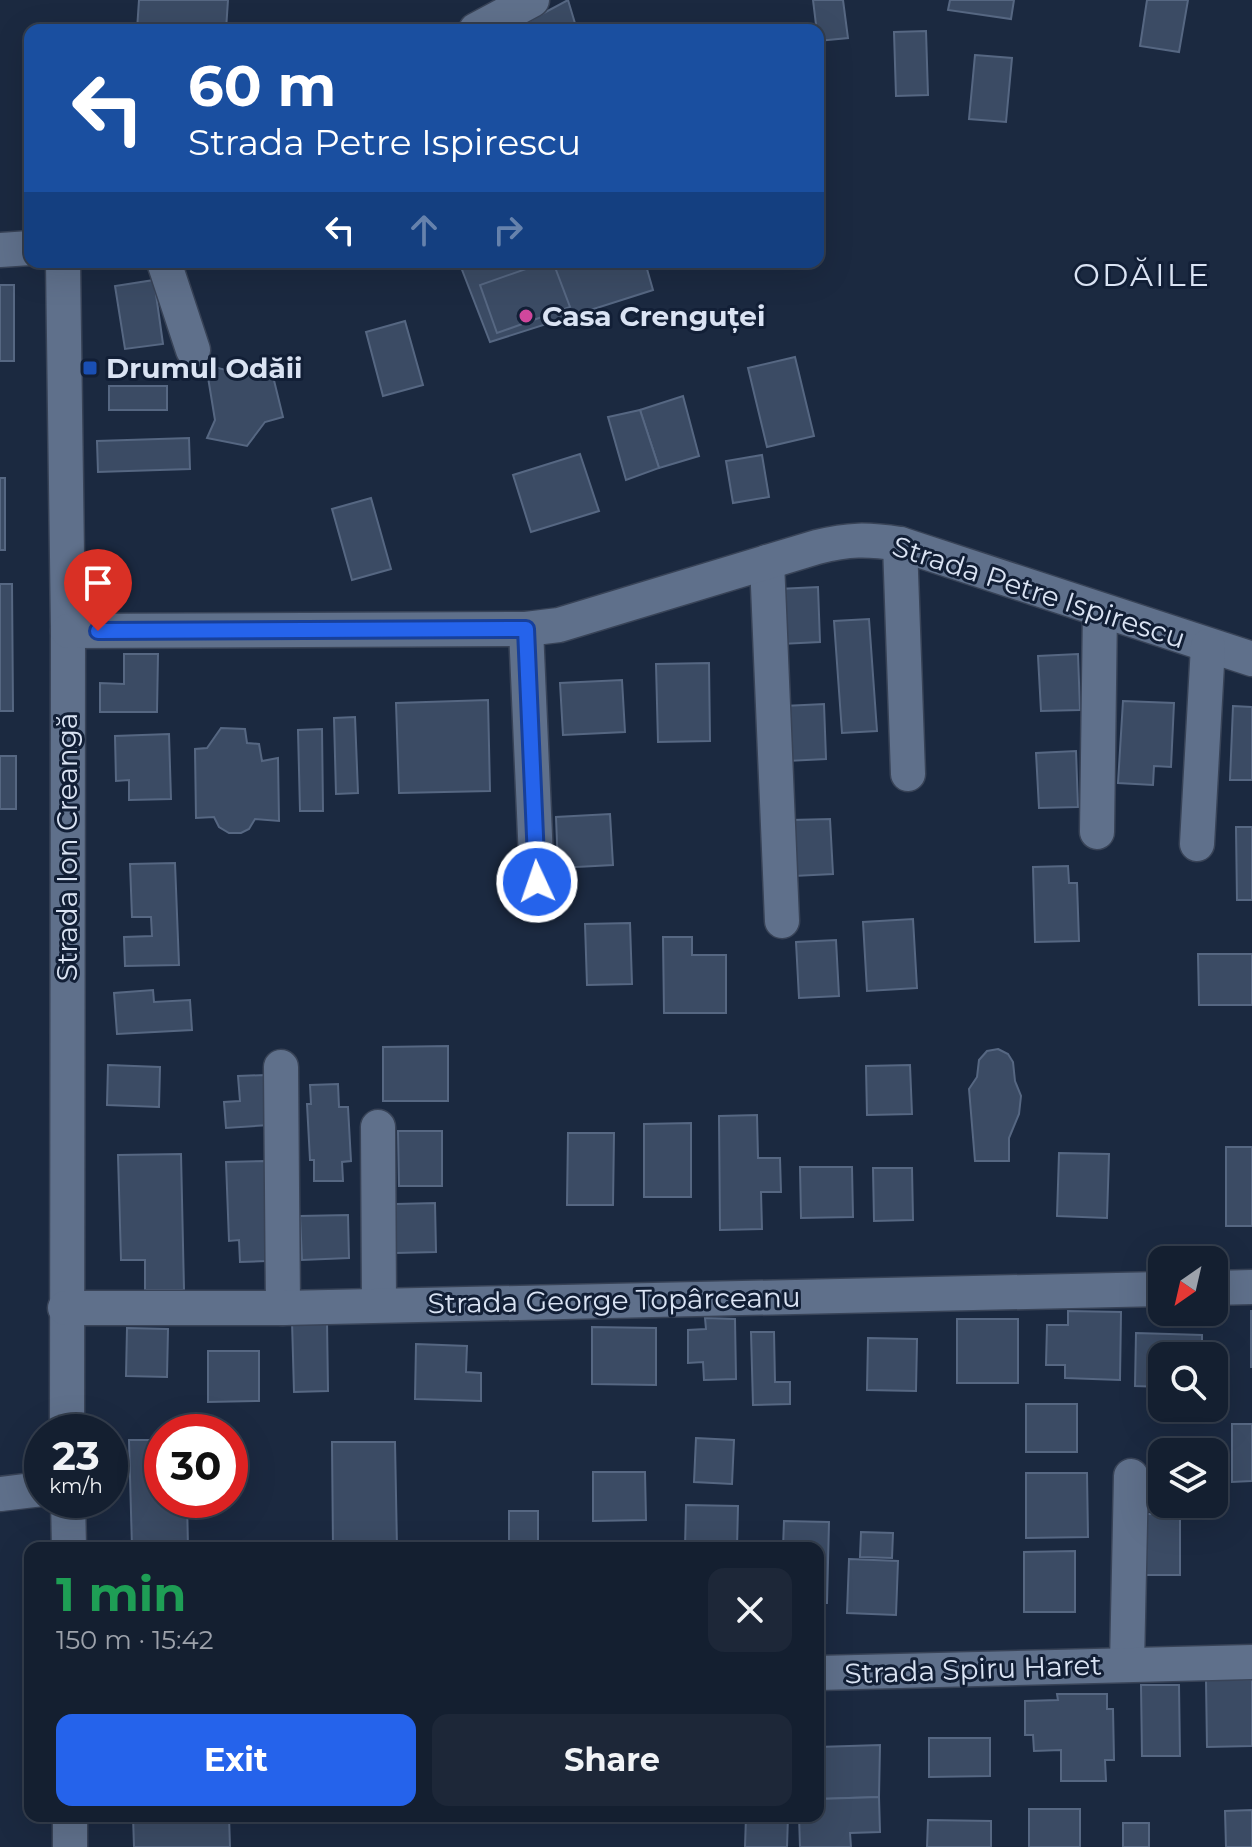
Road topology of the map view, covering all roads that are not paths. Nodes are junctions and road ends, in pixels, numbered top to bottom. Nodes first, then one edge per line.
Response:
1 (532, 0) edge
2 (487, 24) edge
3 (24, 248) edge
4 (0, 250) edge
5 (63, 268) edge
6 (166, 268) edge
7 (193, 350) dead end
8 (900, 544) junction
9 (767, 562) junction
10 (1100, 610) junction
11 (526, 629) junction
12 (68, 631) junction
13 (1208, 646) junction
14 (1252, 659) edge
15 (908, 774) dead end
16 (1097, 832) dead end
17 (1197, 844) dead end
18 (537, 882) dead end
19 (782, 921) dead end
20 (281, 1067) dead end
21 (378, 1127) dead end
22 (1252, 1287) edge
23 (1228, 1288) edge
24 (1148, 1289) edge
25 (379, 1305) junction
26 (65, 1308) junction
27 (283, 1308) junction
28 (67, 1414) edge
29 (1131, 1476) dead end
30 (24, 1491) edge
31 (0, 1494) edge
32 (68, 1518) edge
33 (69, 1542) edge
34 (1252, 1662) edge
35 (1127, 1664) junction
36 (824, 1673) edge
37 (70, 1822) edge
38 (70, 1847) edge

1 - 2 street
3 - 4 street
5 - 12 street, Strada Ion Creangă
6 - 7 street
8 - 9 street, Strada Petre Ispirescu
8 - 10 street, Strada Petre Ispirescu
8 - 15 street
9 - 11 street, Strada Petre Ispirescu
9 - 19 street
10 - 13 street, Strada Petre Ispirescu
10 - 16 street
11 - 12 street, Strada Petre Ispirescu
11 - 18 street
12 - 26 street, Strada Ion Creangă
13 - 14 street, Strada Petre Ispirescu
13 - 17 street
20 - 27 street
21 - 25 street
22 - 23 street
24 - 25 street, Strada George Topârceanu
25 - 27 street, Strada George Topârceanu
26 - 27 street, Strada George Topârceanu
26 - 28 street, Strada Ion Creangă
29 - 35 street, Strada Spiru Haret
30 - 31 street
32 - 33 street
34 - 35 street, Strada Spiru Haret
35 - 36 street, Strada Spiru Haret
37 - 38 street

